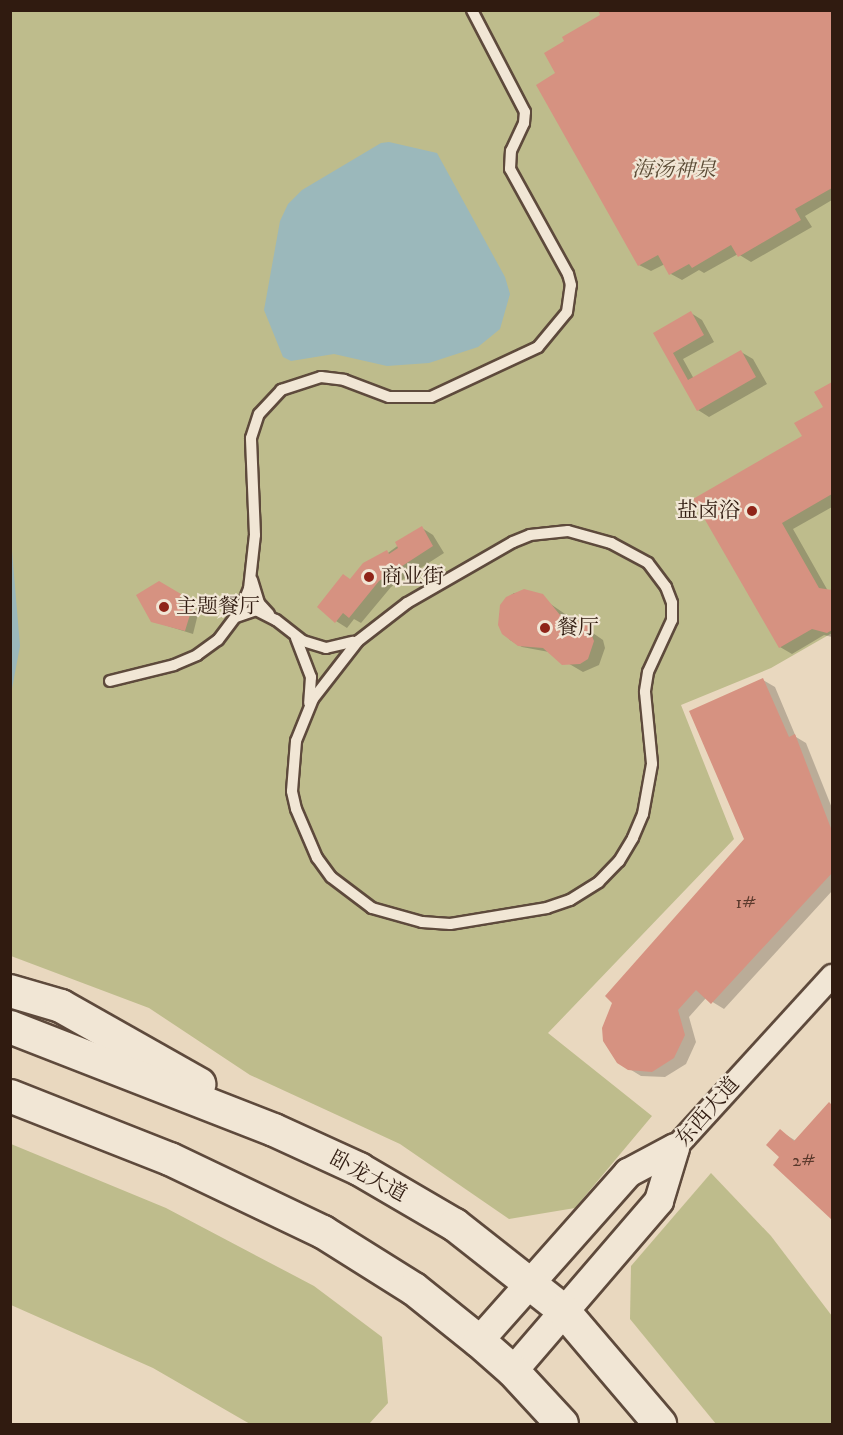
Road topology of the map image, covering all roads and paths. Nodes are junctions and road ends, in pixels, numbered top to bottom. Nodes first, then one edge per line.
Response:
1 (472, 10) edge
2 (252, 572) junction
3 (236, 617) junction
4 (276, 620) junction
5 (294, 635) junction
6 (364, 636) junction
7 (110, 681) dead end
8 (308, 708) junction
9 (832, 976) edge
10 (10, 991) edge
11 (10, 1027) edge
12 (10, 1096) edge
13 (274, 1130) junction
14 (675, 1148) junction
15 (531, 1281) junction
16 (563, 1310) junction
17 (479, 1341) junction
18 (513, 1371) junction
19 (558, 1422) edge
20 (660, 1425) edge

1 - 2 lane
2 - 3 lane
2 - 4 lane
3 - 4 lane
3 - 7 lane
4 - 5 lane
5 - 6 lane
5 - 8 lane
6 - 8 lane
6 - 8 lane
9 - 14 street, 东西大道
10 - 13 main road
11 - 13 main road, 卧龙大道
12 - 17 main road
13 - 15 main road, 卧龙大道
14 - 15 street
14 - 16 street, 东西大道
15 - 16 main road, 卧龙大道
15 - 17 street
16 - 18 street, 东西大道
16 - 20 main road, 卧龙大道
17 - 18 main road
18 - 19 main road

